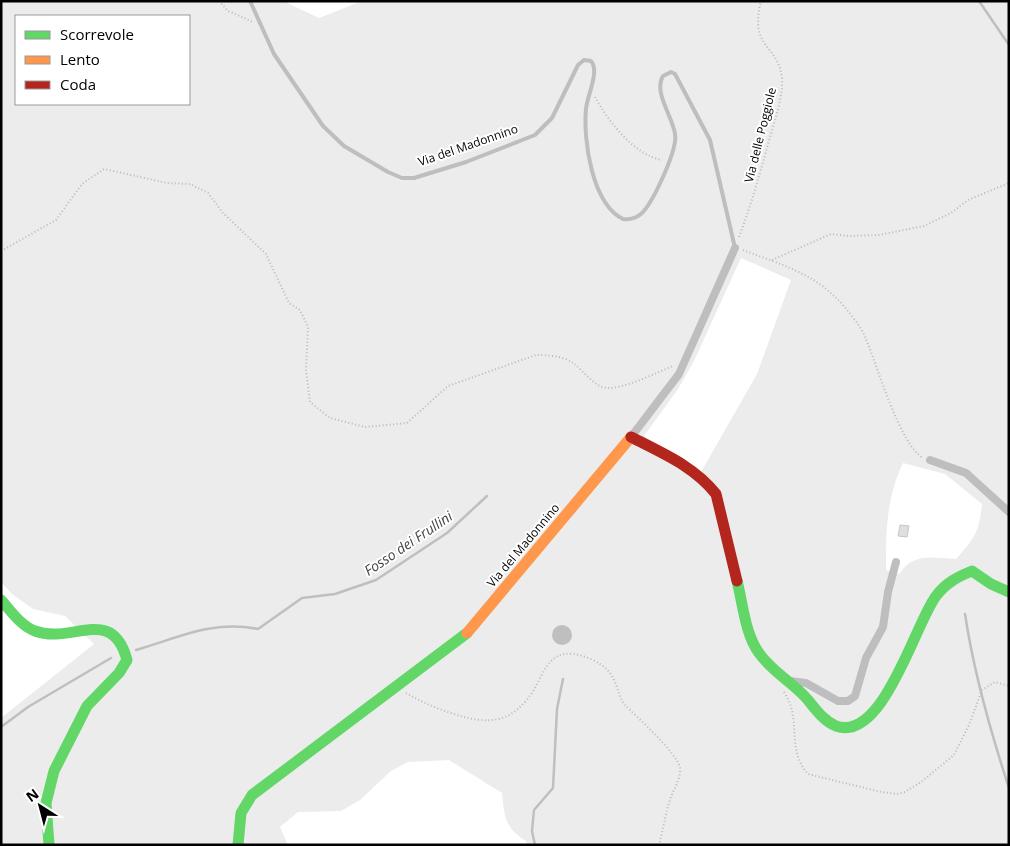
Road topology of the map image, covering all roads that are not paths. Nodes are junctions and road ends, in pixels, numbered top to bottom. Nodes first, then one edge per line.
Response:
1 (250, 1) edge
2 (735, 248) joint
3 (632, 437) junction
4 (930, 460) road end
5 (1009, 512) edge
6 (896, 562) dead end
7 (1009, 592) edge
8 (1, 600) edge
9 (786, 685) junction
10 (49, 845) edge
11 (238, 845) edge

1 - 2 lane, Via del Madonnino
2 - 3 street
3 - 9 street
3 - 11 street, Via del Madonnino
4 - 5 street
6 - 9 street
7 - 9 street
8 - 10 street

